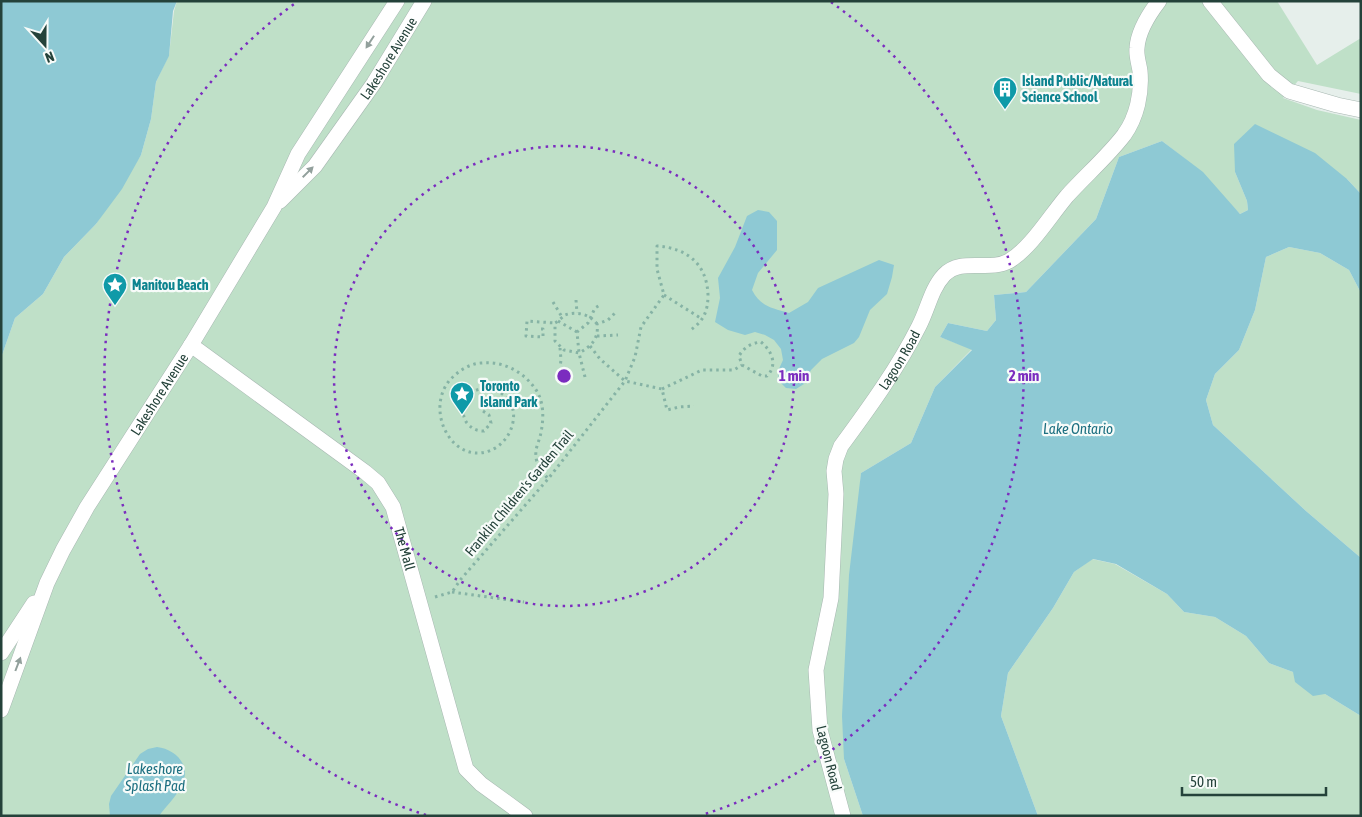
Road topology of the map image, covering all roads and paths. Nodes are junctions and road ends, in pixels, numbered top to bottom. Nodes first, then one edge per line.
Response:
1 (397, 1) edge
2 (424, 1) edge
3 (1159, 1) edge
4 (1210, 1) edge
5 (1361, 110) edge
6 (274, 207) junction
7 (664, 295) junction
8 (576, 300) dead end
9 (553, 302) dead end
10 (600, 305) dead end
11 (617, 311) dead end
12 (577, 312) junction
13 (562, 317) junction
14 (590, 318) junction
15 (702, 319) junction
16 (556, 322) junction
17 (596, 324) junction
18 (541, 329) dead end
19 (688, 331) dead end
20 (577, 332) junction
21 (618, 335) dead end
22 (597, 336) junction
23 (191, 345) junction
24 (590, 346) junction
25 (560, 347) junction
26 (579, 353) junction
27 (742, 365) junction
28 (560, 367) dead end
29 (585, 376) dead end
30 (625, 381) junction
31 (662, 389) junction
32 (694, 406) dead end
33 (483, 411) dead end
34 (548, 479) junction
35 (47, 583) junction
36 (452, 592) junction
37 (419, 601) junction
38 (524, 602) dead end
39 (1, 653) edge
40 (1, 710) edge
41 (525, 816) edge
42 (843, 816) edge

1 -> 6 lane, Lakeshore Avenue
6 -> 2 lane, Lakeshore Avenue
3 - 42 lane, Lagoon Road
4 - 5 lane
6 - 23 lane, Lakeshore Avenue
7 - 15 path
7 - 15 path
7 - 30 path, Franklin Children's Garden Trail
8 - 12 path
9 - 13 path
10 - 14 path
11 - 17 path
12 - 13 path
12 - 14 path
13 - 16 path
14 - 17 path
14 - 20 path
15 - 19 path
16 - 18 path
16 - 20 path
16 - 25 path
17 - 22 path
20 - 26 path
21 - 22 path
22 - 24 path
23 - 35 lane, Lakeshore Avenue
23 - 37 lane, The Mall
24 - 26 path
24 - 30 path
25 - 26 path
25 - 28 path
26 - 29 path
27 - 27 path
27 - 31 path
30 - 31 path
30 - 34 path, Franklin Children's Garden Trail
31 - 32 path
33 - 34 path
34 - 36 path, Franklin Children's Garden Trail
35 - 39 lane, Lakeshore Avenue
40 -> 35 lane, Lakeshore Avenue
36 - 37 path
36 - 38 path
37 - 41 lane, The Mall

